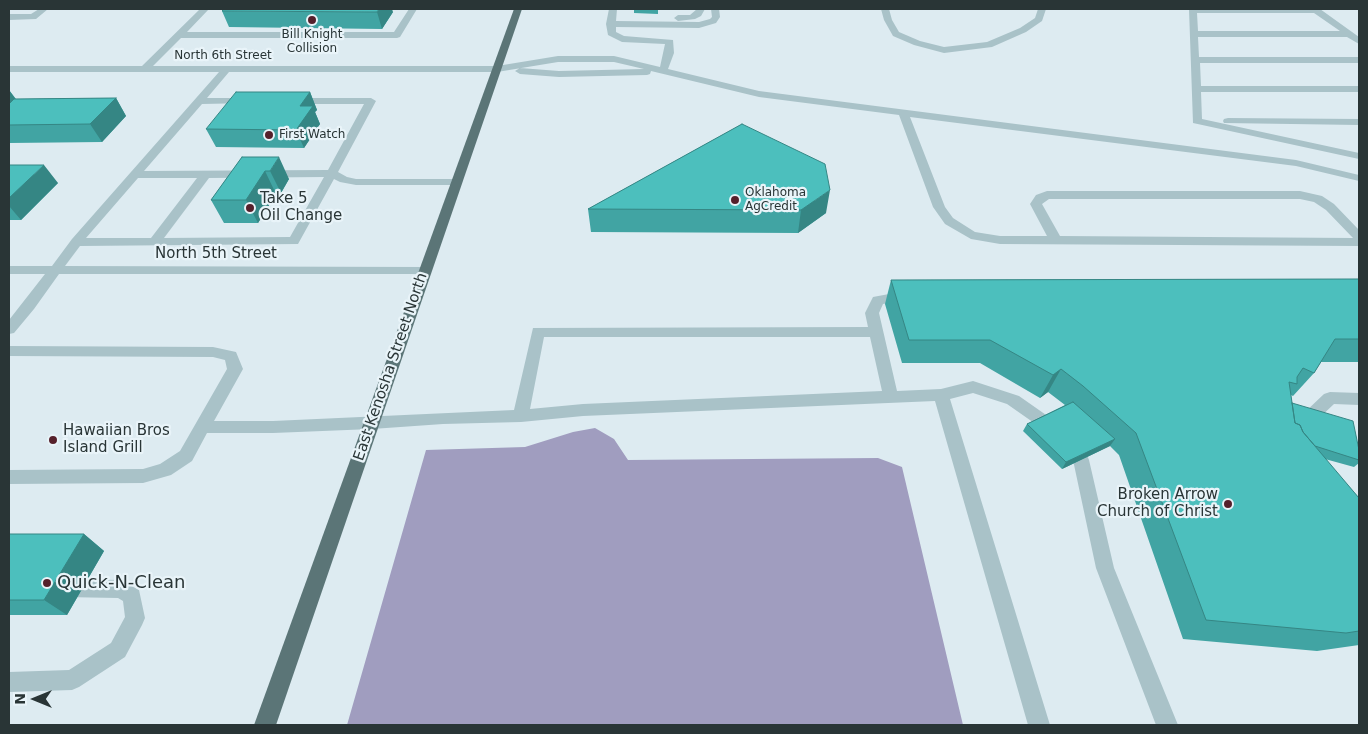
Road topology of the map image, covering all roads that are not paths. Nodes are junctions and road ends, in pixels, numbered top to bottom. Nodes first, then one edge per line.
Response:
1 (44, 9) edge
2 (205, 9) edge
3 (413, 9) edge
4 (518, 9) edge
5 (701, 9) edge
6 (716, 9) edge
7 (885, 9) edge
8 (1042, 9) edge
9 (1193, 10) edge
10 (1316, 10) edge
11 (9, 17) edge
12 (612, 17) edge
13 (1194, 34) junction
14 (1350, 34) junction
15 (179, 35) junction
16 (1359, 41) edge
17 (1195, 60) junction
18 (1359, 60) edge
19 (9, 69) edge
20 (145, 69) junction
21 (227, 69) junction
22 (496, 69) junction
23 (663, 71) junction
24 (1196, 89) junction
25 (1359, 89) edge
26 (198, 101) junction
27 (256, 101) edge
28 (285, 101) edge
29 (904, 114) junction
30 (1197, 121) junction
31 (1359, 122) edge
32 (1359, 156) edge
33 (332, 173) junction
34 (206, 174) junction
35 (135, 175) junction
36 (1359, 178) edge
37 (456, 182) junction
38 (1359, 237) edge
39 (1056, 241) junction
40 (76, 242) junction
41 (155, 242) junction
42 (1359, 242) edge
43 (9, 270) edge
44 (54, 270) junction
45 (424, 271) junction
46 (920, 296) edge
47 (9, 329) edge
48 (876, 332) junction
49 (9, 351) edge
50 (941, 395) junction
51 (891, 397) junction
52 (1359, 399) edge
53 (521, 416) junction
54 (1310, 417) edge
55 (1043, 421) edge
56 (372, 423) junction
57 (203, 427) junction
58 (1081, 460) edge
59 (9, 477) edge
60 (48, 588) edge
61 (9, 682) edge
62 (265, 725) edge
63 (1039, 725) edge
64 (1167, 725) edge

1 - 11 street
2 - 15 street
3 - 15 street
4 - 22 main road, East Kenosha Street North
5 - 12 street
6 - 12 street
7 - 8 street
9 - 10 street
9 - 13 street
10 - 14 street
12 - 23 street
13 - 14 street
13 - 17 street
14 - 16 street
15 - 20 street
17 - 18 street
17 - 24 street
19 - 20 street, North 6th Street
20 - 21 street, North 6th Street
21 - 22 street, North 6th Street
21 - 26 street
22 - 23 street
22 - 23 street
22 - 37 main road, East Kenosha Street North
23 - 29 street
24 - 25 street
24 - 30 street
26 - 27 street
26 - 35 street
28 - 33 street
29 - 36 street
29 - 39 street
30 - 31 street
30 - 32 street
33 - 34 street
33 - 37 street
33 - 41 street
34 - 35 street
34 - 41 street
35 - 40 street
37 - 45 main road, East Kenosha Street North
38 - 39 street
39 - 42 street
40 - 41 street
40 - 44 street
43 - 44 street, North 5th Street
44 - 45 street, North 5th Street
44 - 47 street
45 - 56 main road, East Kenosha Street North
46 - 48 street
48 - 51 street
48 - 53 street
49 - 57 street
50 - 51 street
50 - 55 street
50 - 63 street
51 - 53 street
52 - 54 street
53 - 56 street
56 - 57 street
56 - 62 main road, East Kenosha Street North
57 - 59 street
58 - 64 street
60 - 61 street

